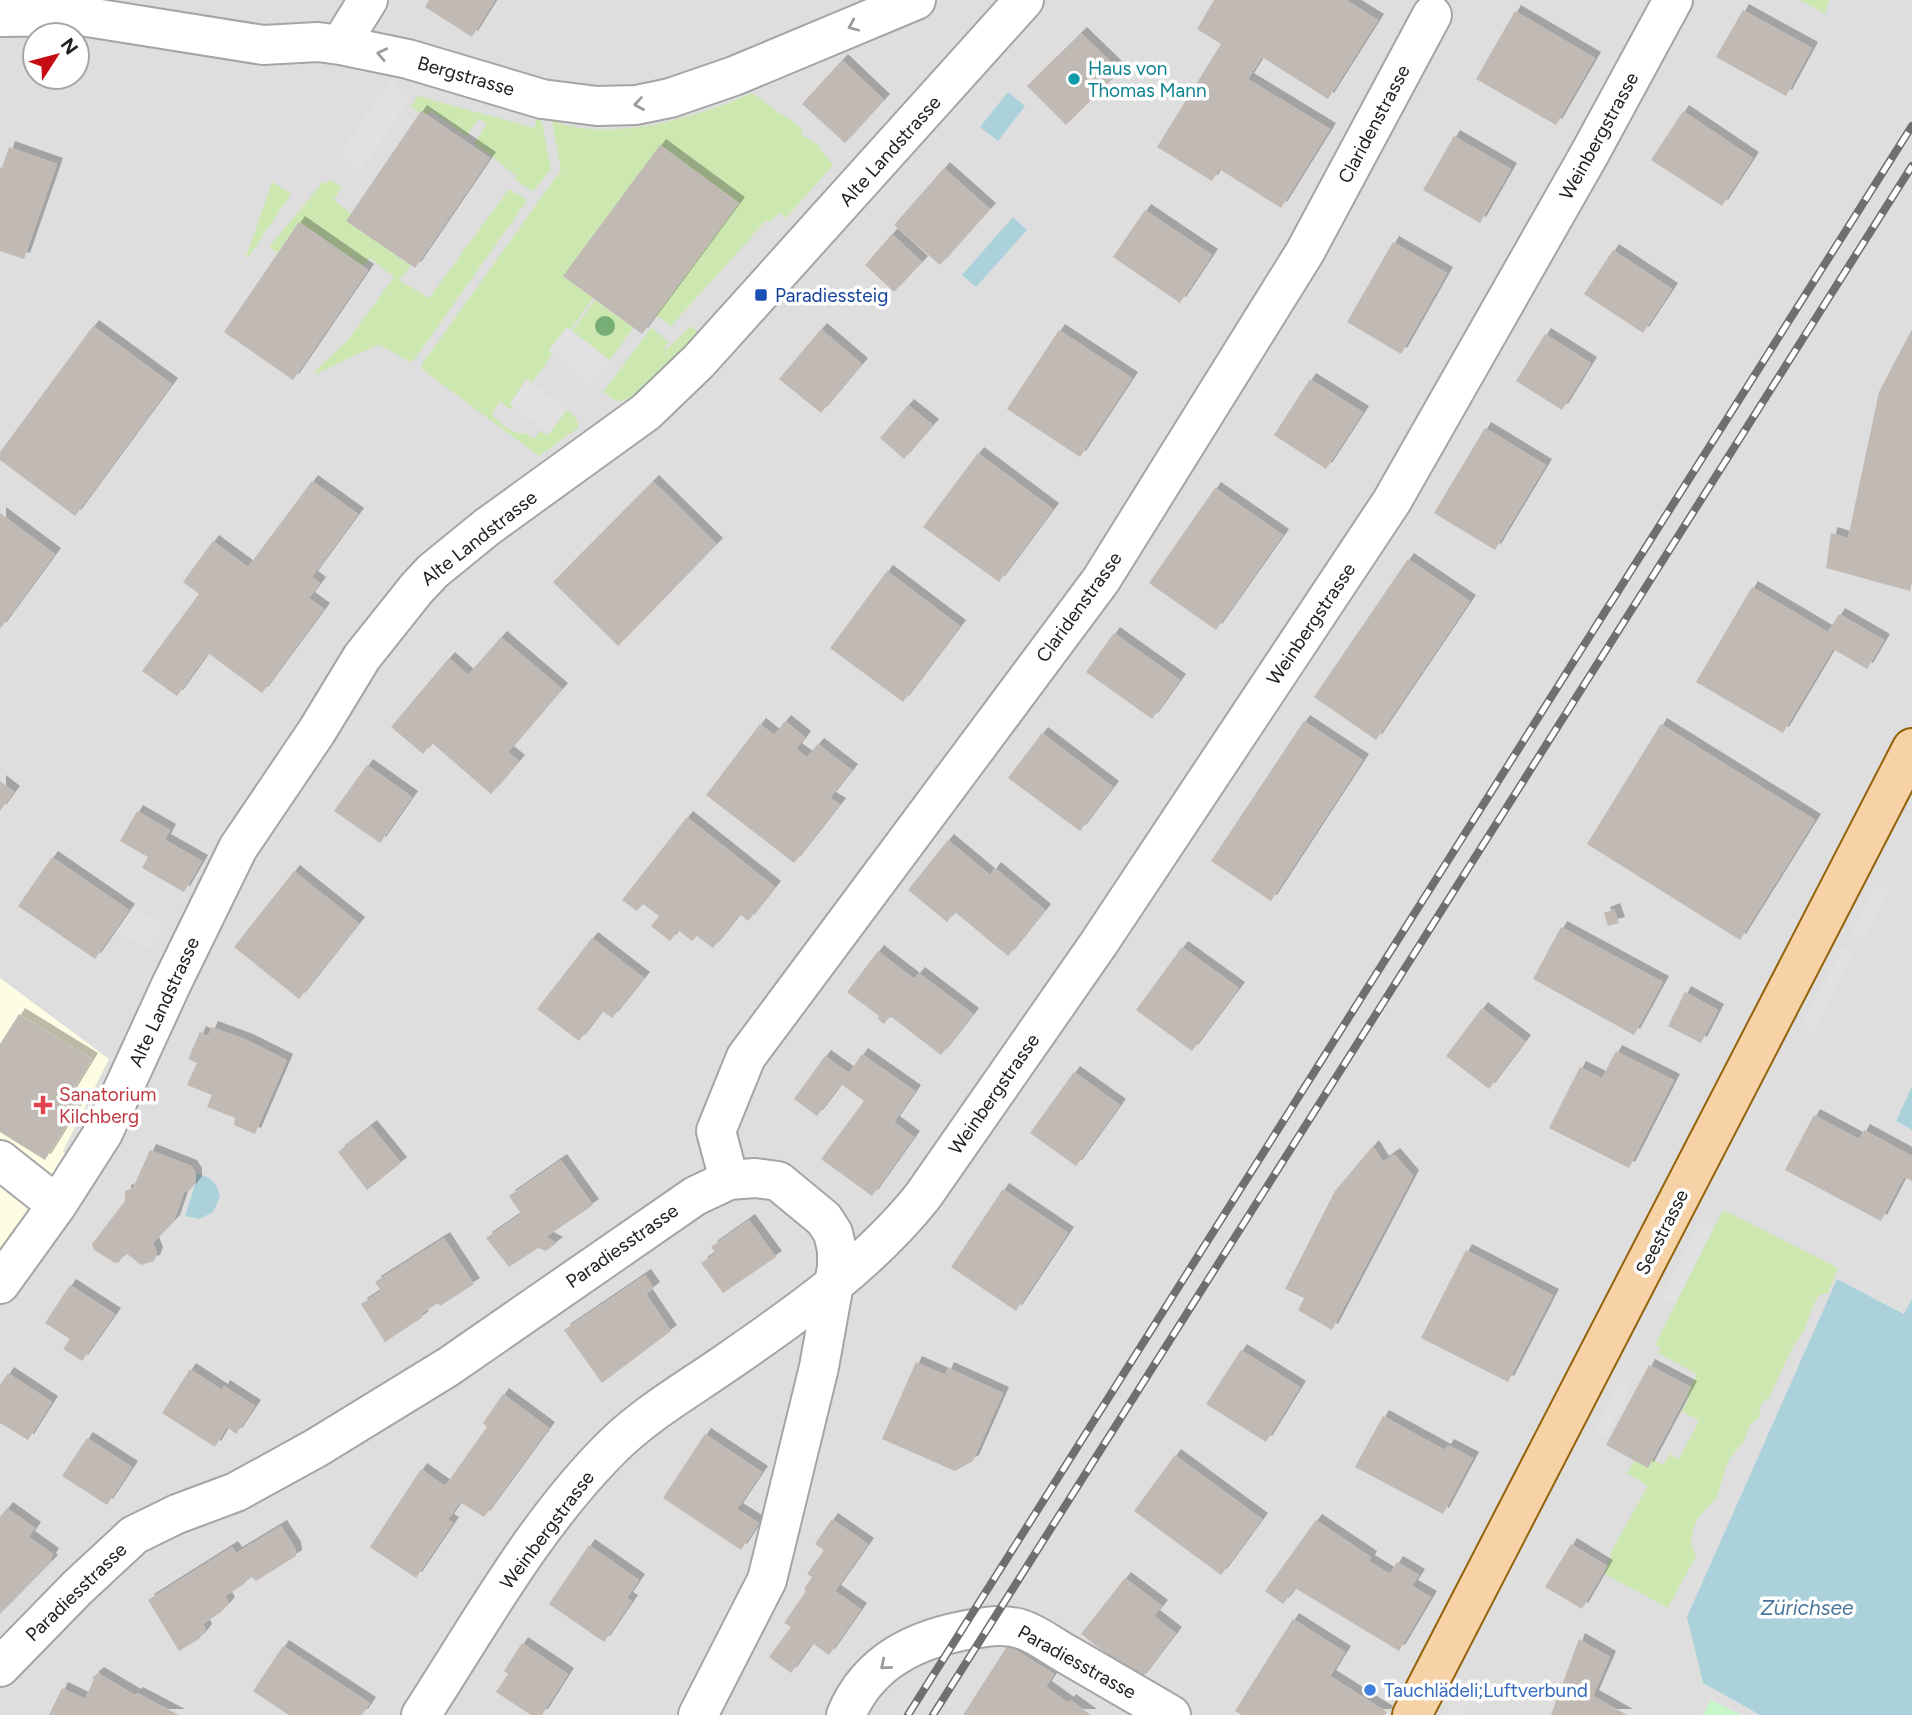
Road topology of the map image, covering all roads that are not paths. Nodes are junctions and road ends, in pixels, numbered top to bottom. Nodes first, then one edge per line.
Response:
1 (368, 0) edge
2 (916, 0) edge
3 (1024, 0) edge
4 (1673, 0) edge
5 (1432, 15) dead end
6 (0, 17) edge
7 (340, 45) junction
8 (1912, 748) edge
9 (0, 1160) edge
10 (729, 1180) junction
11 (57, 1205) junction
12 (824, 1219) junction
13 (904, 1220) junction
14 (0, 1284) edge
15 (832, 1287) junction
16 (0, 1667) edge
17 (421, 1715) edge
18 (698, 1715) edge
19 (846, 1715) edge
20 (1171, 1715) edge
21 (1412, 1715) edge

1 - 7 street
2 -> 7 street, Bergstrasse
3 - 11 street, Alte Landstrasse
4 - 13 street, Weinbergstrasse
5 - 10 street, Claridenstrasse
6 - 7 street, Bergstrasse
8 - 21 main road, Seestrasse
9 - 11 street
10 - 12 street, Paradiesstrasse
10 - 16 street, Paradiesstrasse
11 - 14 street, Alte Landstrasse
12 - 13 street
12 - 15 street, Paradiesstrasse
13 - 15 street, Weinbergstrasse
15 - 17 street, Weinbergstrasse
15 - 18 street, Paradiesstrasse
20 -> 19 street, Paradiesstrasse

